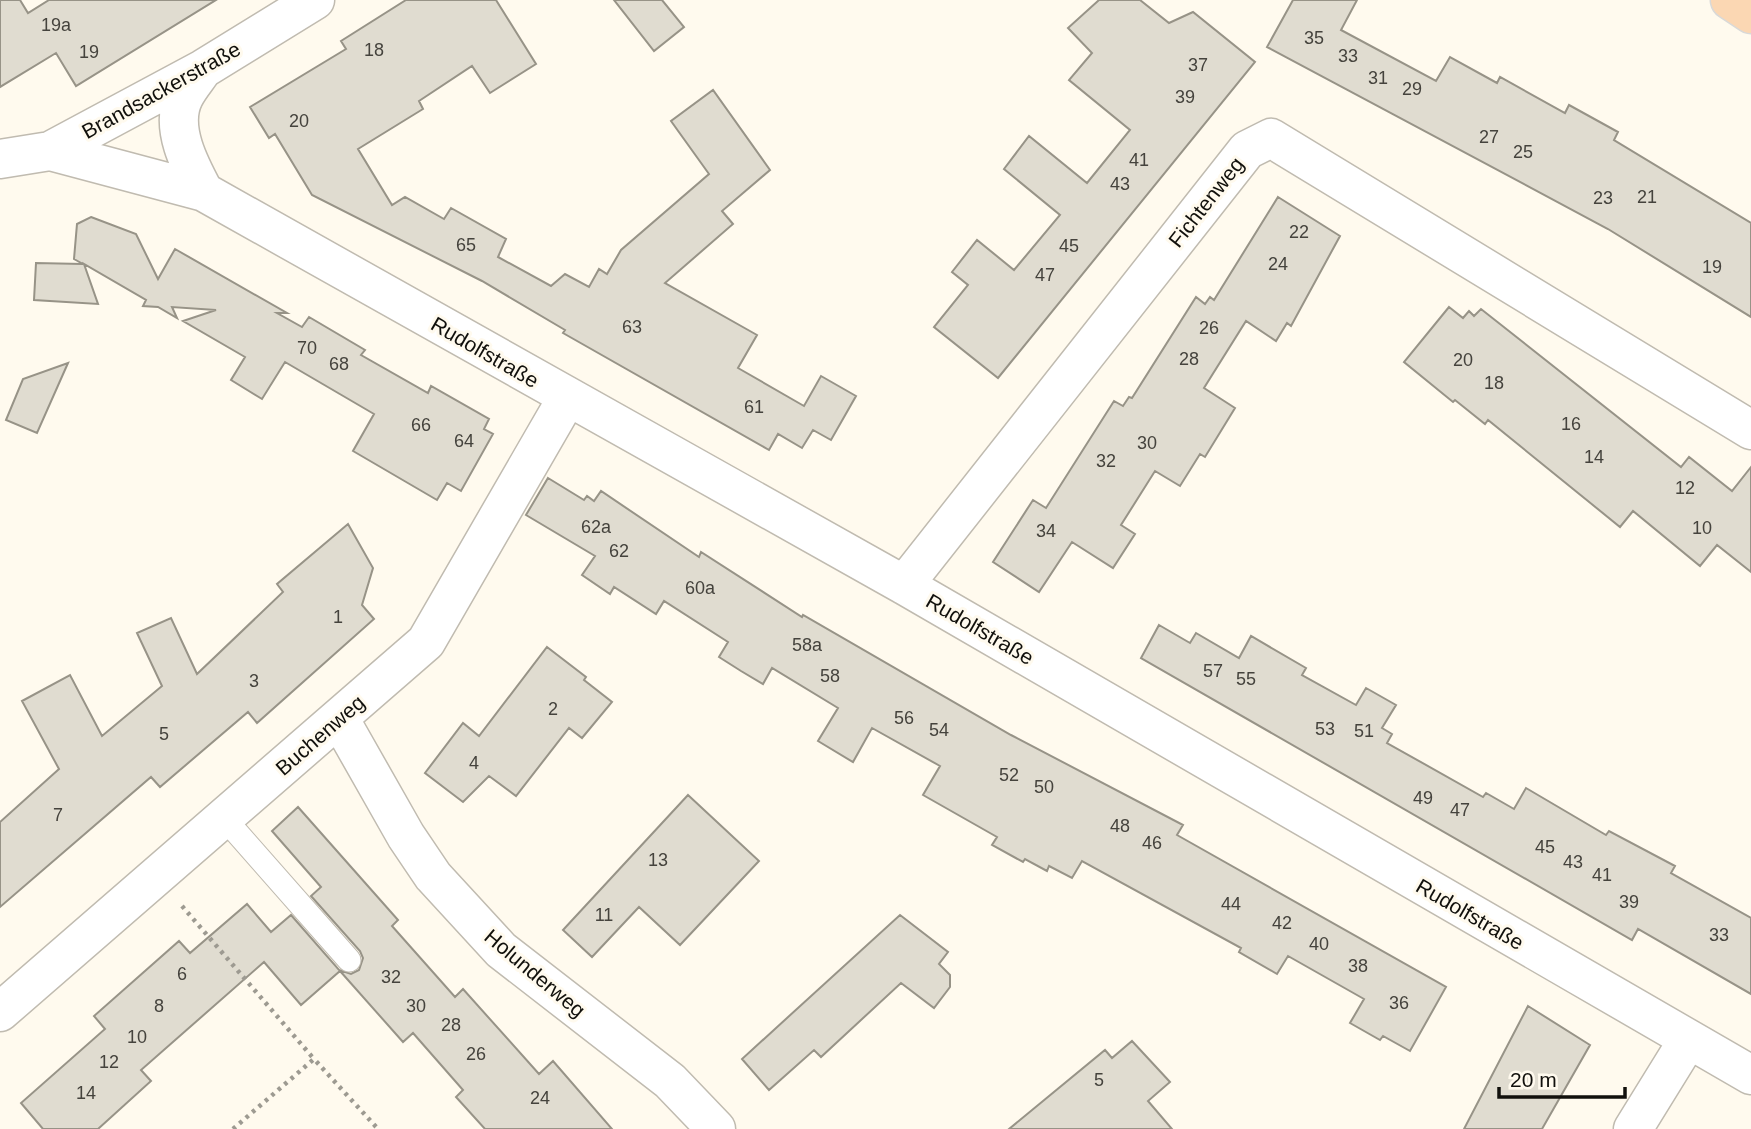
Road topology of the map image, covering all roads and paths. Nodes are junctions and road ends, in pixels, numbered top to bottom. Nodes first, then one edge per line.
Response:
1 (315, 0) edge
2 (1730, 0) edge
3 (1751, 14) edge
4 (203, 69) junction
5 (50, 151) junction
6 (0, 159) edge
7 (204, 192) junction
8 (567, 398) junction
9 (1751, 430) edge
10 (904, 585) junction
11 (339, 718) junction
12 (224, 818) junction
13 (156, 877) junction
14 (349, 960) dead end
15 (0, 1012) edge
16 (1688, 1040) junction
17 (314, 1059) junction
18 (1751, 1075) edge
19 (233, 1129) edge
20 (378, 1129) edge
21 (716, 1129) edge
22 (1633, 1129) edge

1 - 4 street, Brandsackerstraße
2 - 3 main road
4 - 5 street, Brandsackerstraße
4 - 7 street
5 - 6 street, Brandsackerstraße
5 - 7 street, Rudolfstraße
7 - 8 street, Rudolfstraße
8 - 10 street, Rudolfstraße
8 - 11 street, Buchenweg
9 - 10 street, Fichtenweg
10 - 16 street, Rudolfstraße
11 - 12 street, Buchenweg
11 - 21 street, Holunderweg
12 - 13 street, Buchenweg
12 - 14 lane
13 - 15 street, Buchenweg
13 - 17 path
16 - 18 street, Rudolfstraße
16 - 22 street
17 - 19 path
17 - 20 path

